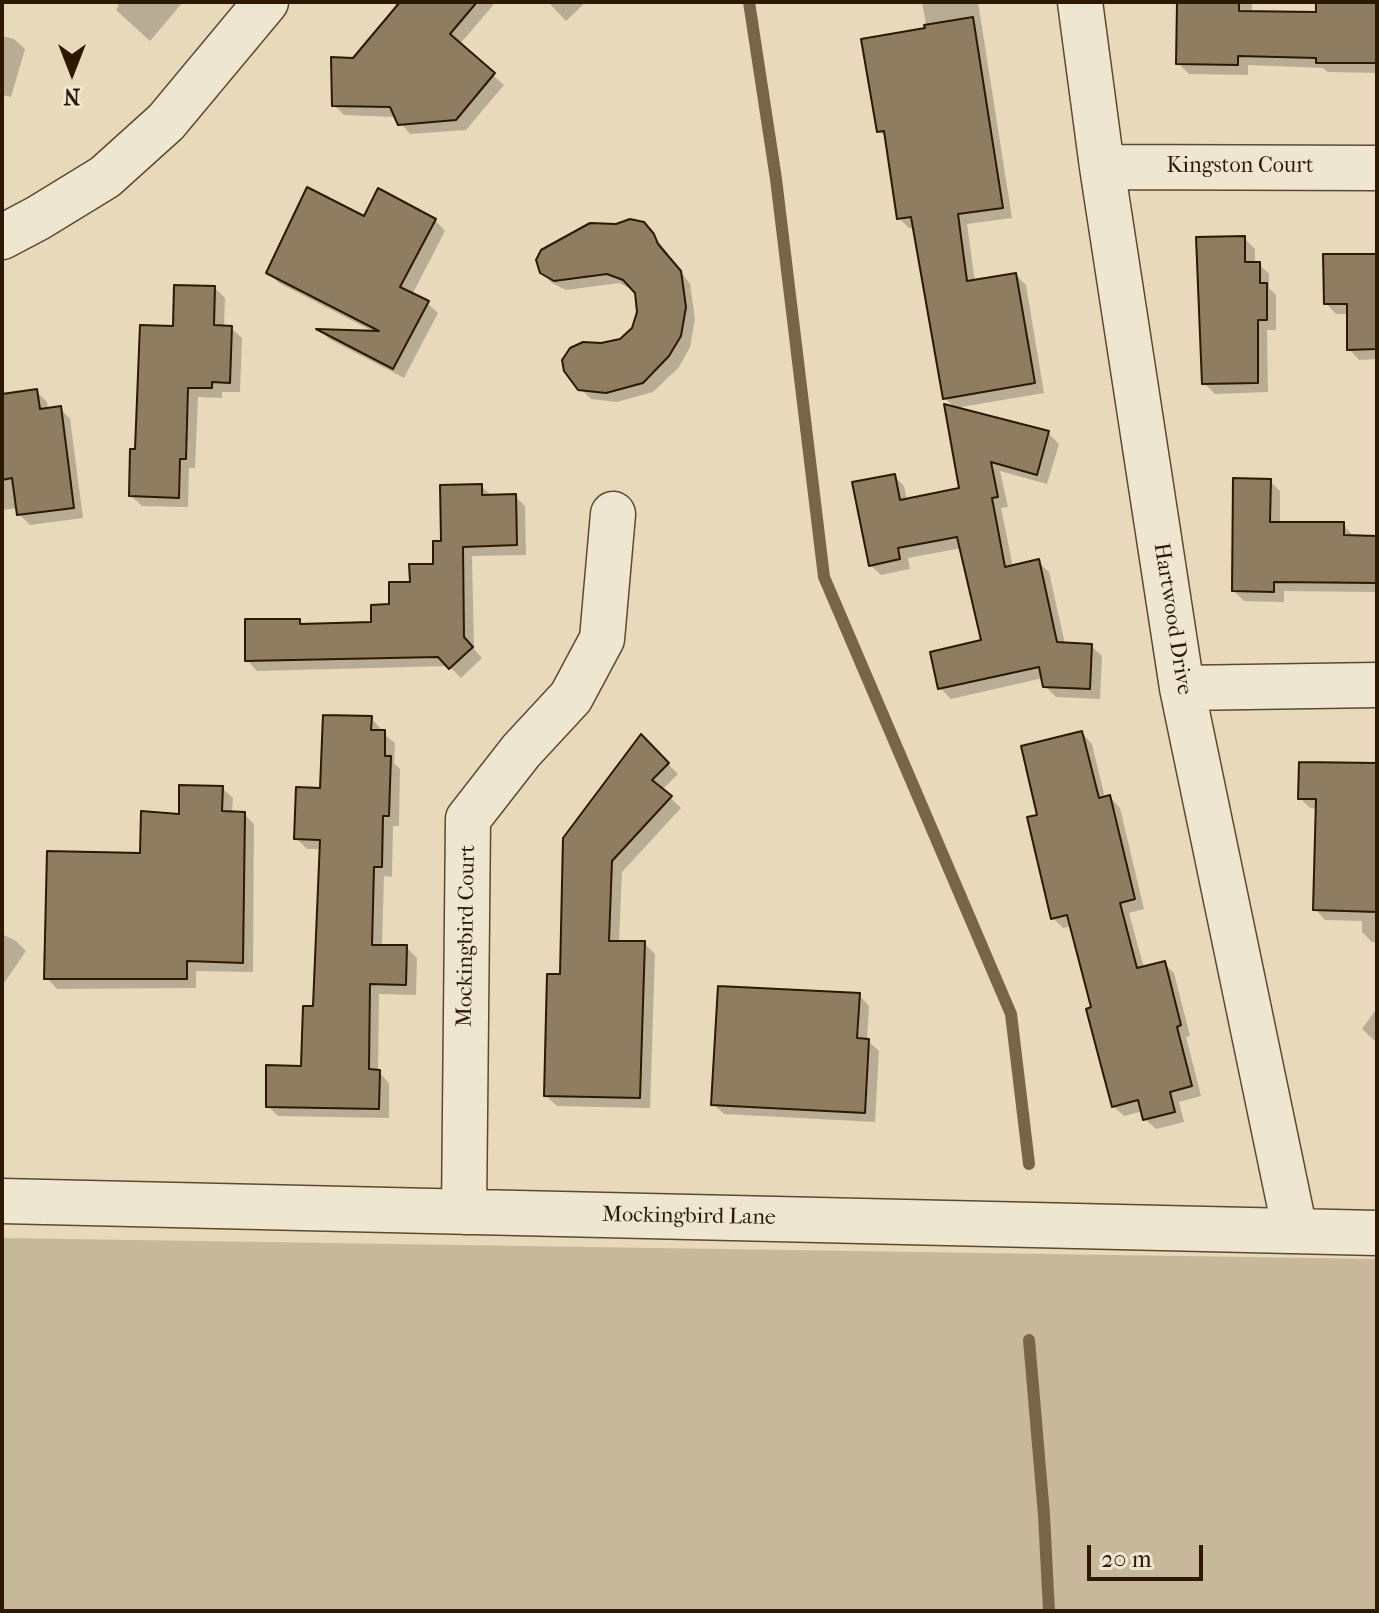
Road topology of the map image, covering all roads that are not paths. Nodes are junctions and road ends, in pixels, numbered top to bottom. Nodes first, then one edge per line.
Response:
1 (266, 2) edge
2 (1080, 2) edge
3 (1102, 167) junction
4 (1377, 168) edge
5 (2, 237) edge
6 (613, 514) dead end
7 (1377, 685) edge
8 (1182, 688) junction
9 (2, 1201) edge
10 (464, 1212) junction
11 (1295, 1231) junction
12 (1377, 1233) edge

1 - 5 street
2 - 3 street, Hartwood Drive
3 - 4 street, Kingston Court
3 - 8 street, Hartwood Drive
6 - 10 street, Mockingbird Court
7 - 8 street
8 - 11 street, Hartwood Drive
9 - 10 street, Mockingbird Lane
10 - 11 street, Mockingbird Lane
11 - 12 street, Mockingbird Lane

